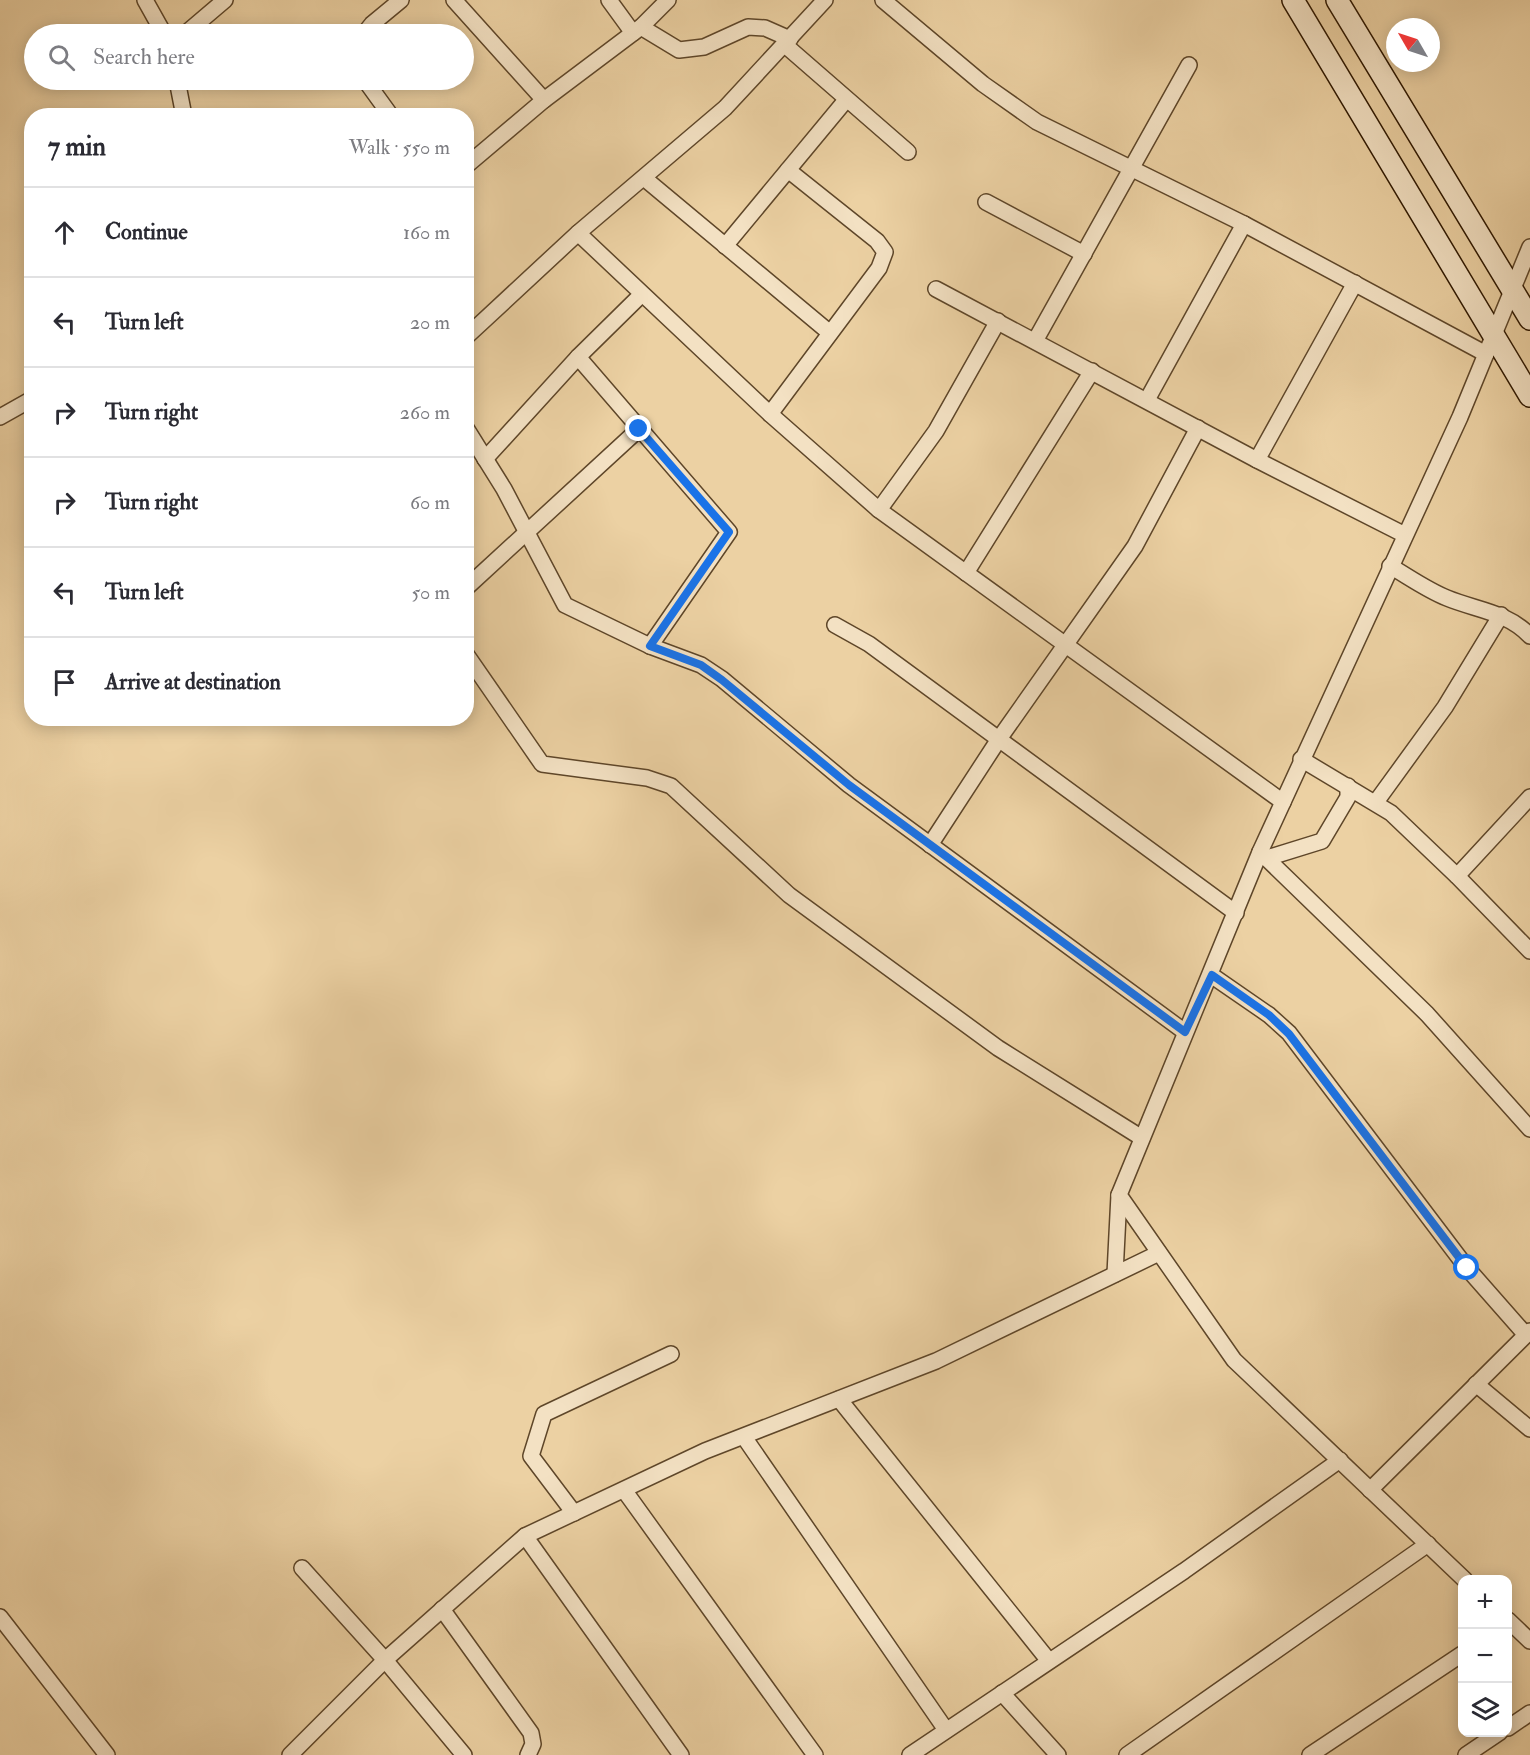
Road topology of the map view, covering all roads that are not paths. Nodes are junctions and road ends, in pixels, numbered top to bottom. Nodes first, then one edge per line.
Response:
1 (145, 0) edge
2 (225, 0) edge
3 (401, 0) edge
4 (454, 0) edge
5 (609, 0) edge
6 (668, 0) edge
7 (825, 0) edge
8 (883, 0) edge
9 (1293, 0) edge
10 (1337, 0) edge
11 (158, 24) edge
12 (197, 24) edge
13 (372, 24) edge
14 (637, 30) junction
15 (787, 42) junction
16 (1189, 65) dead end
17 (179, 90) edge
18 (372, 90) edge
19 (544, 100) junction
20 (846, 100) junction
21 (182, 108) edge
22 (385, 108) edge
23 (908, 152) dead end
24 (474, 159) edge
25 (1132, 167) junction
26 (788, 170) junction
27 (644, 178) junction
28 (986, 202) dead end
29 (1244, 224) junction
30 (578, 232) junction
31 (725, 246) junction
32 (1530, 247) edge
33 (1084, 254) junction
34 (1355, 282) junction
35 (936, 289) dead end
36 (1512, 290) junction
37 (641, 295) junction
38 (1530, 319) edge
39 (998, 321) junction
40 (474, 330) edge
41 (830, 333) junction
42 (1035, 341) junction
43 (1490, 344) junction
44 (578, 357) junction
45 (1092, 371) junction
46 (1530, 396) edge
47 (1147, 400) junction
48 (24, 404) edge
49 (770, 414) junction
50 (0, 417) edge
51 (1198, 428) junction
52 (639, 429) junction
53 (474, 441) edge
54 (485, 459) junction
55 (1257, 460) junction
56 (879, 510) junction
57 (526, 532) junction
58 (1405, 535) junction
59 (1390, 566) junction
60 (966, 573) junction
61 (474, 581) edge
62 (1502, 615) junction
63 (835, 625) dead end
64 (1530, 636) edge
65 (1065, 645) junction
66 (650, 646) junction
67 (474, 666) edge
68 (999, 739) junction
69 (1301, 759) junction
70 (1348, 786) junction
71 (1530, 797) edge
72 (1283, 802) junction
73 (1376, 802) junction
74 (930, 845) junction
75 (1264, 855) junction
76 (1457, 876) junction
77 (1236, 913) junction
78 (1530, 951) edge
79 (1212, 975) junction
80 (1185, 1032) junction
81 (1530, 1129) edge
82 (1142, 1138) junction
83 (1119, 1195) junction
84 (1159, 1253) junction
85 (1115, 1274) junction
86 (1528, 1333) edge
87 (671, 1354) dead end
88 (1476, 1384) junction
89 (839, 1399) junction
90 (1530, 1429) edge
91 (744, 1437) junction
92 (1340, 1460) junction
93 (624, 1490) junction
94 (1371, 1490) junction
95 (574, 1513) junction
96 (525, 1536) junction
97 (1428, 1544) junction
98 (302, 1568) dead end
99 (1460, 1575) edge
100 (442, 1609) junction
101 (0, 1617) edge
102 (1512, 1624) edge
103 (1530, 1641) edge
104 (1458, 1657) edge
105 (385, 1660) junction
106 (1050, 1661) junction
107 (1002, 1693) junction
108 (1530, 1713) edge
109 (1512, 1725) edge
110 (946, 1730) junction
111 (1493, 1737) edge
112 (107, 1755) edge
113 (290, 1755) edge
114 (464, 1755) edge
115 (528, 1755) edge
116 (681, 1755) edge
117 (815, 1755) edge
118 (910, 1755) edge
119 (1058, 1755) edge
120 (1127, 1755) edge
121 (1310, 1755) edge
122 (1466, 1755) edge

1 - 11 street
2 - 12 street
3 - 13 street
4 - 19 street
5 - 14 street
6 - 14 street
7 - 15 street
8 - 25 street
9 - 43 main road
10 - 36 main road
14 - 15 street
14 - 19 street
15 - 20 street
15 - 27 street
16 - 25 street
17 - 21 street
18 - 22 street
19 - 24 street
20 - 23 street
20 - 26 street
25 - 29 street
25 - 33 street
26 - 31 street
26 - 41 street
27 - 30 street
27 - 31 street
28 - 33 street
29 - 34 street
29 - 47 street
30 - 37 street
30 - 40 street
31 - 41 street
32 - 36 street
33 - 42 street
34 - 43 street
34 - 55 street
35 - 39 street
36 - 38 main road
36 - 43 street
37 - 44 street
37 - 49 street
39 - 42 street
39 - 56 street
41 - 49 street
42 - 45 street
43 - 46 main road
43 - 58 street
44 - 52 street
44 - 54 street
45 - 47 street
45 - 60 street
47 - 51 street
48 - 50 street
49 - 56 street
51 - 55 street
51 - 65 street
52 - 57 street
52 - 66 street
53 - 54 street
54 - 57 street
55 - 58 street
56 - 60 street
57 - 61 street
57 - 66 street
58 - 59 street
59 - 62 street
59 - 69 street
60 - 65 street
62 - 64 street
62 - 73 street
63 - 68 street
65 - 68 street
65 - 72 street
66 - 74 street
67 - 82 street
68 - 74 street
68 - 77 street
69 - 70 street
69 - 72 street
70 - 73 street
70 - 75 street
71 - 76 street
72 - 75 street
73 - 76 street
74 - 80 street
75 - 77 street
75 - 81 street
76 - 78 street
77 - 79 street
79 - 80 street
79 - 86 street
80 - 82 street
82 - 83 street
83 - 84 street
83 - 85 street
84 - 85 street
84 - 92 street
85 - 89 street
86 - 88 street
87 - 95 street
88 - 90 street
88 - 94 street
89 - 91 street
89 - 106 street
91 - 93 street
91 - 110 street
92 - 94 street
92 - 106 street
93 - 95 street
93 - 117 street
94 - 97 street
95 - 96 street
96 - 100 street
96 - 116 street
97 - 99 street
97 - 120 street
98 - 105 street
100 - 105 street
100 - 115 street
101 - 112 street
102 - 103 street
104 - 121 street
105 - 113 street
105 - 114 street
106 - 107 street
107 - 110 street
107 - 119 street
108 - 109 street
110 - 118 street
111 - 122 street

